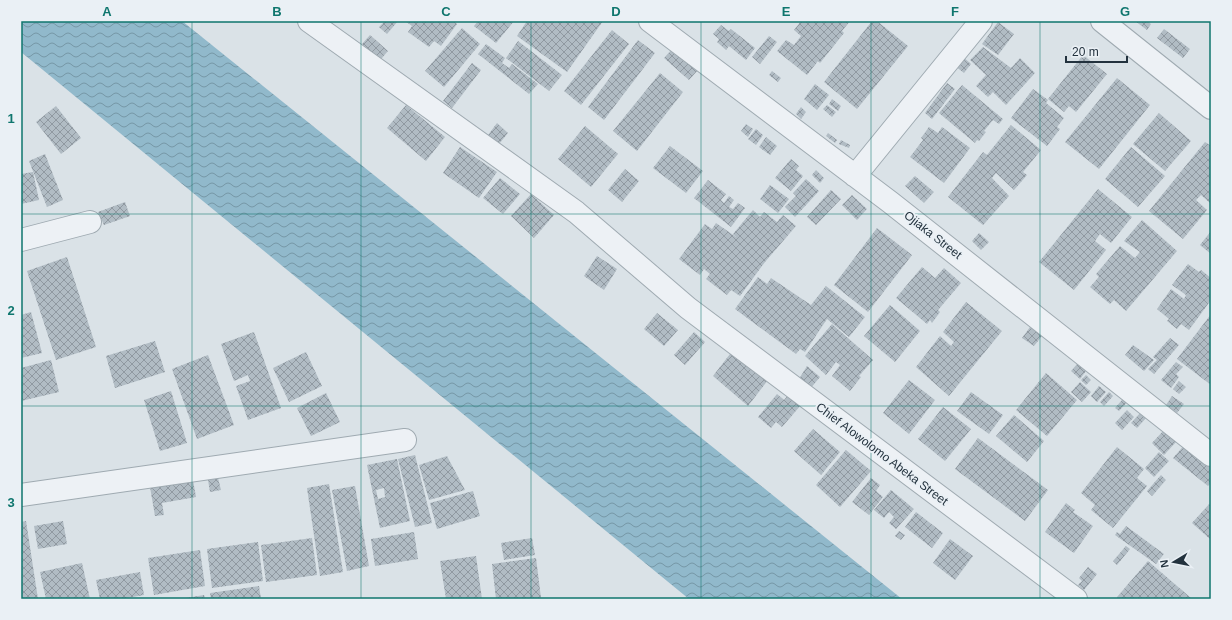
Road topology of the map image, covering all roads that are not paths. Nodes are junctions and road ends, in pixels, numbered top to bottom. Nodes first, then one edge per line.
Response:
1 (310, 21) edge
2 (650, 21) edge
3 (981, 21) edge
4 (1102, 21) edge
5 (1211, 108) edge
6 (855, 176) junction
7 (90, 222) dead end
8 (21, 240) edge
9 (404, 440) dead end
10 (1211, 455) edge
11 (21, 495) edge
12 (1076, 599) edge

1 - 12 street, Chief Alowolomo Abeka Street
2 - 6 street, Ojiaka Street
3 - 6 street
4 - 5 street
6 - 10 street, Ojiaka Street
7 - 8 street
9 - 11 street

